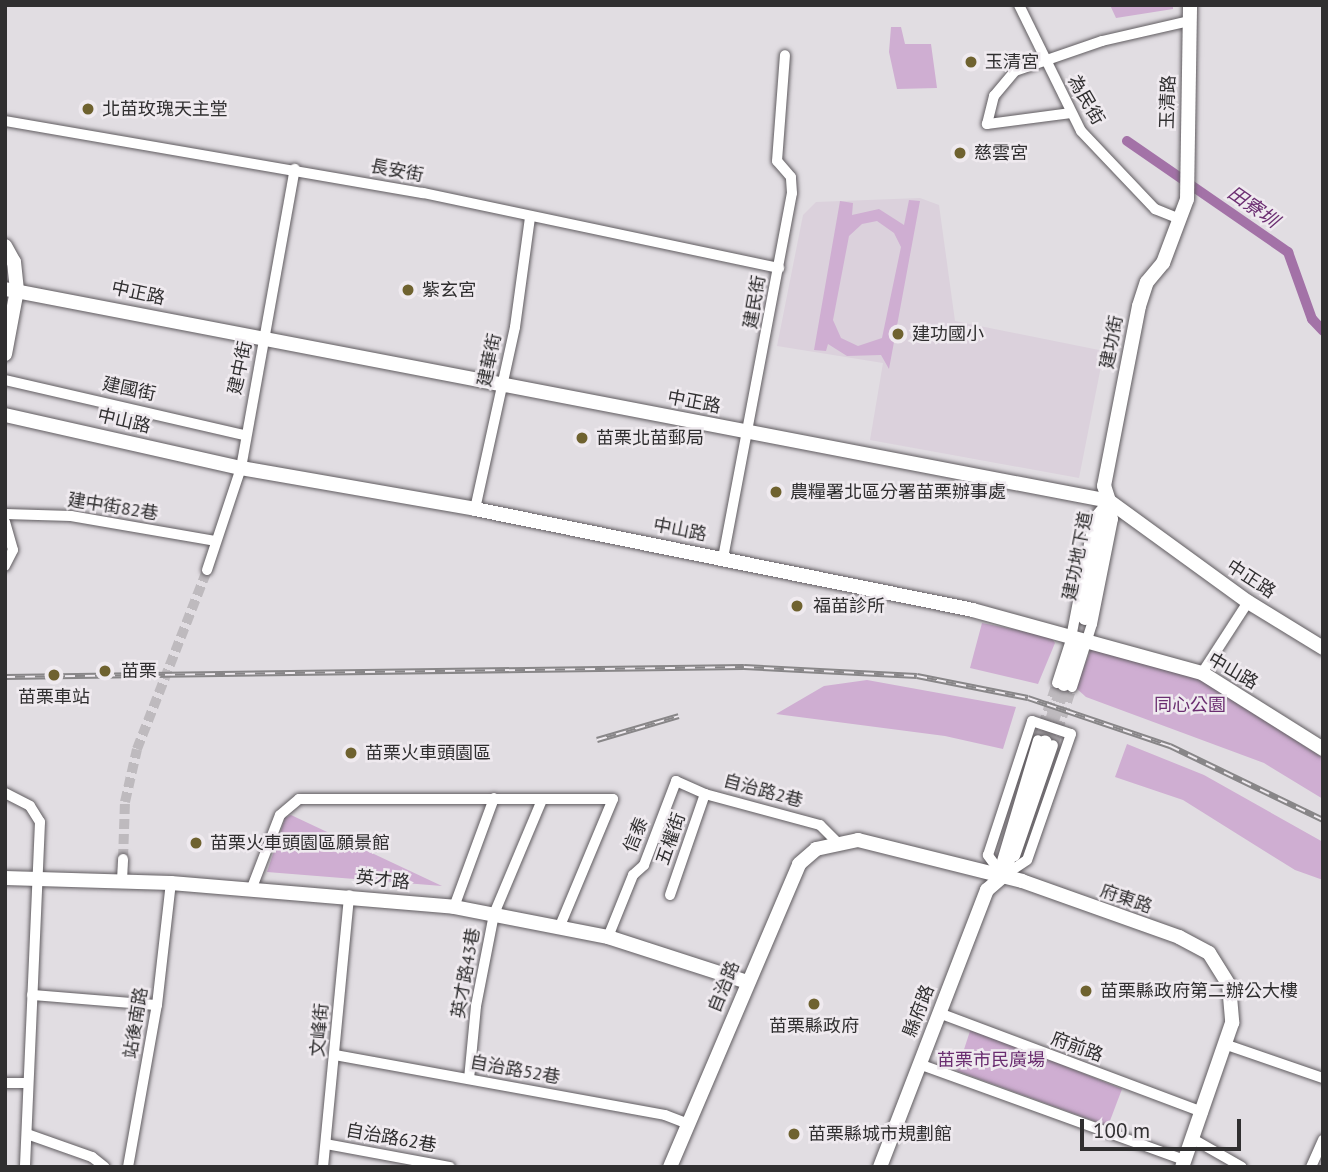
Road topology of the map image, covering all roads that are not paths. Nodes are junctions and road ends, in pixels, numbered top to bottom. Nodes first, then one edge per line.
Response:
1 (1019, 5) edge
2 (1190, 5) edge
3 (1189, 21) junction
4 (785, 55) dead end
5 (1043, 58) junction
6 (1071, 113) junction
7 (5, 121) edge
8 (295, 169) junction
9 (1187, 199) joint
10 (530, 218) junction
11 (1180, 219) junction
12 (5, 246) edge
13 (779, 268) junction
14 (5, 274) edge
15 (11, 290) edge
16 (264, 339) junction
17 (5, 354) edge
18 (5, 380) edge
19 (503, 384) junction
20 (5, 415) edge
21 (749, 432) junction
22 (244, 435) junction
23 (241, 468) junction
24 (1109, 501) junction
25 (475, 509) junction
26 (5, 514) edge
27 (5, 522) edge
28 (215, 541) junction
29 (723, 558) junction
30 (5, 566) edge
31 (207, 570) tunnel mouth
32 (1248, 602) junction
33 (1085, 618) tunnel mouth
34 (1079, 640) junction
35 (1323, 648) edge
36 (1202, 673) junction
37 (1064, 685) tunnel mouth
38 (1045, 742) tunnel mouth
39 (1323, 749) edge
40 (676, 781) joint
41 (5, 793) edge
42 (705, 794) junction
43 (494, 798) junction
44 (542, 800) junction
45 (837, 842) junction
46 (123, 859) tunnel mouth
47 (1003, 876) junction
48 (5, 878) edge
49 (37, 878) junction
50 (122, 880) junction
51 (171, 883) junction
52 (251, 890) junction
53 (349, 895) junction
54 (670, 895) dead end
55 (454, 907) junction
56 (494, 914) junction
57 (560, 926) junction
58 (608, 937) junction
59 (747, 982) junction
60 (32, 995) junction
61 (158, 1004) junction
62 (939, 1013) junction
63 (1227, 1045) junction
64 (335, 1055) junction
65 (919, 1063) junction
66 (1323, 1078) edge
67 (469, 1079) junction
68 (5, 1083) edge
69 (28, 1083) junction
70 (1203, 1112) junction
71 (688, 1124) junction
72 (27, 1135) junction
73 (1193, 1139) junction
74 (1323, 1140) edge
75 (326, 1144) junction
76 (1183, 1163) edge
77 (25, 1167) edge
78 (105, 1167) edge
79 (128, 1167) edge
80 (323, 1167) edge
81 (450, 1167) edge
82 (670, 1167) edge
83 (880, 1167) edge
84 (1242, 1167) edge
85 (1311, 1167) edge

1 - 5 street, 為民街
2 - 3 street, 玉清路
3 - 5 street
3 - 9 street, 玉清路
4 - 13 street, 建民街
5 - 6 street, 為民街
5 - 6 street
6 - 11 street, 為民街
7 - 8 street, 長安街
8 - 10 street, 長安街
8 - 16 street, 建中街
9 - 11 street, 建功街
10 - 13 street, 長安街
10 - 19 street, 建華街
11 - 24 street, 建功街
12 - 15 street
13 - 21 street, 建民街
14 - 15 street
15 - 16 street, 中正路
15 - 17 street
16 - 19 street, 中正路
16 - 22 street, 建中街
18 - 22 street, 建國街
19 - 21 street, 中正路
19 - 25 street, 建華街
20 - 23 street, 中山路
21 - 24 street, 中正路
21 - 29 street, 建民街
22 - 23 street, 建中街
23 - 25 street, 中山路
23 - 28 street, 建中街
24 - 32 street, 中正路
24 - 33 street, 建功地下道
24 - 34 street
24 - 34 street
25 - 29 street, 中山路
26 - 28 street, 建中街82巷
27 - 30 street
28 - 31 street, 建中街
29 - 34 street, 中山路
32 - 35 street, 中正路
32 - 36 street
34 - 36 street, 中山路
34 - 37 street
36 - 39 street, 中山路
38 - 47 street
40 - 42 street, 自治路2巷
40 - 58 street, 信泰
41 - 49 street
42 - 45 street, 自治路2巷
42 - 54 street, 五權街
43 - 44 street
43 - 52 street
43 - 55 street
44 - 56 street
44 - 57 street, 信泰
45 - 47 street, 府東路
45 - 59 street, 自治路
46 - 50 street
47 - 47 street
47 - 62 street, 縣府路
47 - 63 street, 府東路
48 - 49 street, 英才路
49 - 50 street, 英才路
49 - 60 street
50 - 51 street, 英才路
51 - 52 street, 英才路
51 - 61 street, 站後南路
52 - 53 street, 英才路
53 - 55 street, 英才路
53 - 64 street, 文峰街
55 - 56 street, 英才路
56 - 57 street, 英才路
56 - 67 street, 英才路43巷
57 - 58 street, 英才路
58 - 59 street, 英才路
59 - 71 street, 自治路
60 - 61 street
60 - 69 street
61 - 79 street, 站後南路
62 - 65 street, 縣府路
62 - 70 street, 府前路
63 - 66 street
63 - 70 street, 府東路
64 - 67 street, 自治路52巷
64 - 75 street, 文峰街
65 - 76 street
65 - 83 street, 縣府路
67 - 71 street, 自治路52巷
68 - 69 street
69 - 72 street
70 - 73 street, 府東路
71 - 82 street, 自治路
72 - 77 street
72 - 78 street
73 - 76 street, 府東路
73 - 84 street
74 - 85 street
75 - 80 street, 文峰街
75 - 81 street, 自治路62巷

